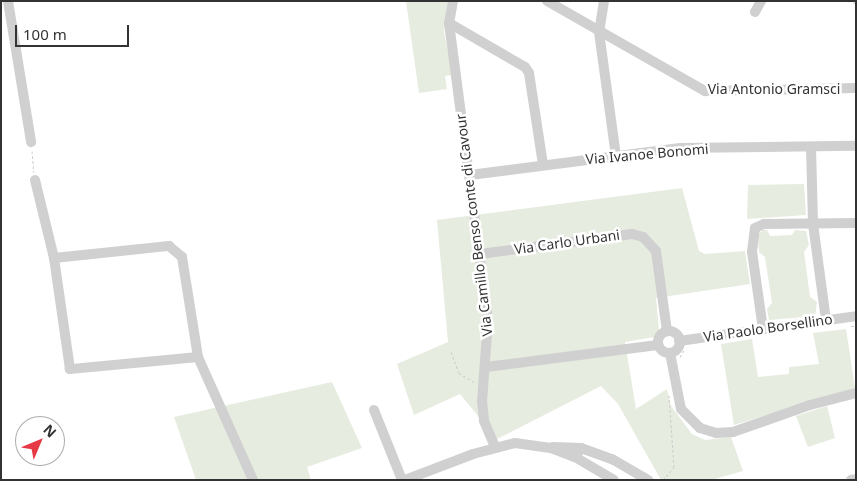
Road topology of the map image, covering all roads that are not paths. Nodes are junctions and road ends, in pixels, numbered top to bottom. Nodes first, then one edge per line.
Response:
1 (8, 1) edge
2 (453, 1) edge
3 (548, 1) edge
4 (604, 1) edge
5 (761, 1) edge
6 (754, 12) dead end
7 (449, 23) junction
8 (599, 32) junction
9 (615, 41) junction
10 (601, 48) junction
11 (856, 88) edge
12 (31, 142) road end
13 (856, 146) edge
14 (811, 147) junction
15 (616, 156) junction
16 (543, 165) junction
17 (470, 175) junction
18 (35, 180) road end
19 (856, 223) edge
20 (812, 224) junction
21 (480, 254) junction
22 (54, 258) junction
23 (856, 316) edge
24 (826, 320) junction
25 (763, 329) junction
26 (667, 331) junction
27 (679, 341) junction
28 (658, 345) junction
29 (670, 353) junction
30 (198, 357) junction
31 (486, 367) junction
32 (856, 393) edge
33 (374, 410) dead end
34 (495, 447) junction
35 (551, 448) junction
36 (582, 448) junction
37 (575, 457) junction
38 (417, 478) edge
39 (856, 479) edge
40 (253, 480) edge
41 (404, 480) edge
42 (614, 480) edge
43 (648, 480) edge
44 (851, 480) edge

1 - 12 street
2 - 7 street, Via Camillo Benso conte di Cavour
3 - 8 street, Via Antonio Gramsci
4 - 8 street
5 - 6 street
7 - 16 street
7 - 17 street, Via Camillo Benso conte di Cavour
8 - 9 street, Via Antonio Gramsci
8 - 10 street
9 - 10 street
9 - 11 street, Via Antonio Gramsci
10 - 15 street
13 - 14 street, Via Ivanoe Bonomi
14 - 15 street, Via Ivanoe Bonomi
14 - 20 street
15 - 16 street, Via Ivanoe Bonomi
16 - 17 street, Via Ivanoe Bonomi
17 - 21 street, Via Camillo Benso conte di Cavour
18 - 22 street
19 - 20 street
20 - 24 street
20 - 25 street
21 - 26 street, Via Carlo Urbani
21 - 31 street, Via Camillo Benso conte di Cavour
22 - 30 street
22 - 30 street
23 - 24 street, Via Paolo Borsellino
24 - 25 street, Via Paolo Borsellino
25 - 27 street, Via Paolo Borsellino
26 - 27 street
26 - 28 street
27 - 29 street
28 - 29 street
28 - 31 street
29 - 32 street
30 - 40 street
31 - 34 street, Via Camillo Benso conte di Cavour
33 - 41 street
34 - 35 street
34 - 38 street
35 - 36 street
35 - 37 street
36 - 37 street
36 - 43 street
37 - 42 street
38 - 41 street
39 - 44 street

